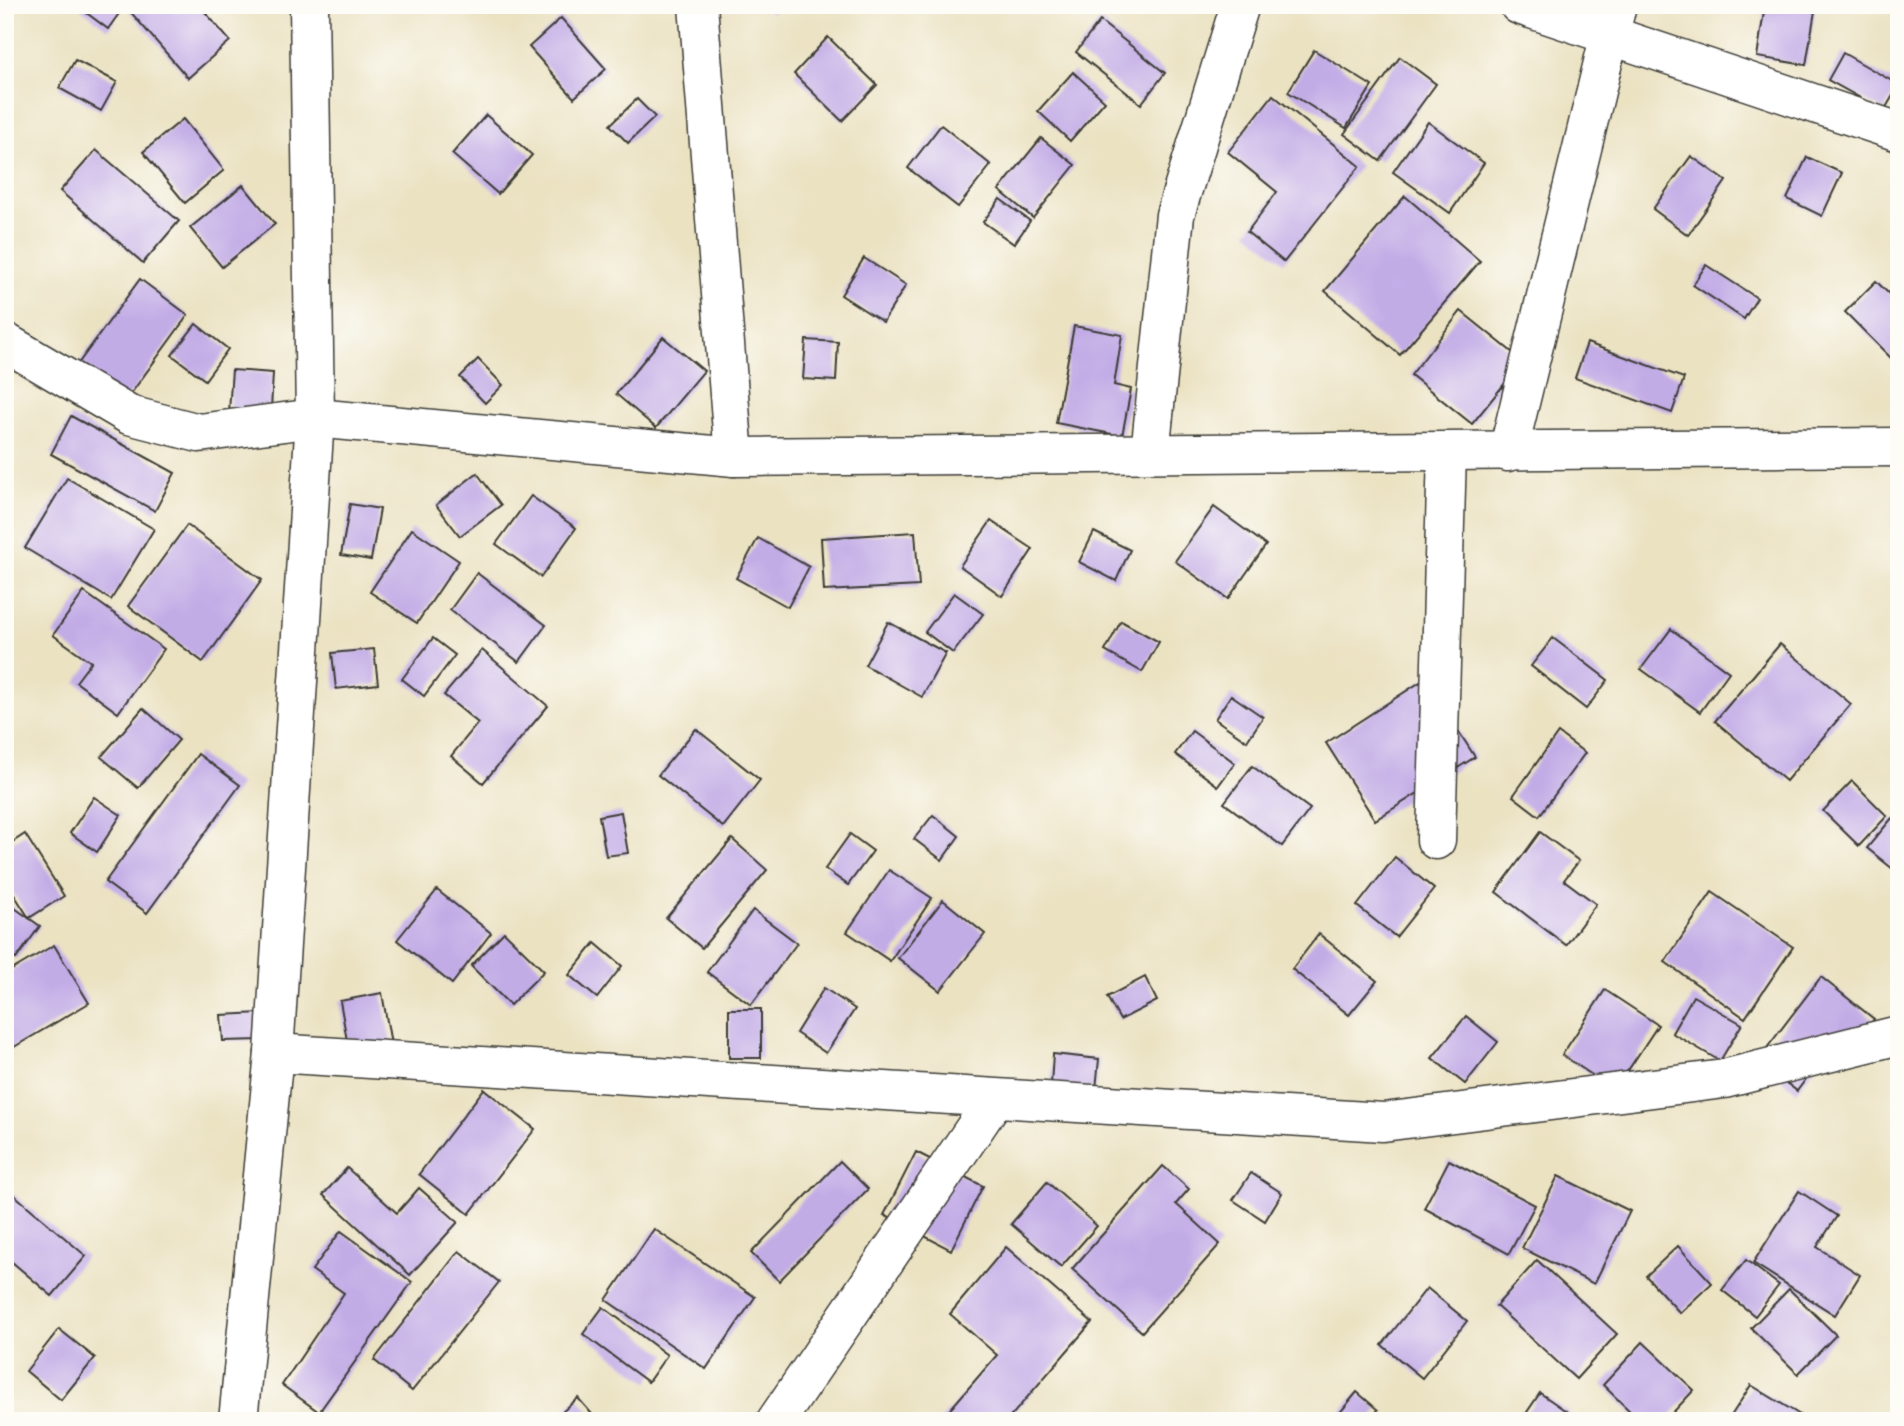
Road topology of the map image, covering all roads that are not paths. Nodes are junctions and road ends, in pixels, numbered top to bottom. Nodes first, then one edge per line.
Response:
1 (309, 5) edge
2 (698, 5) edge
3 (1240, 5) edge
4 (1519, 5) edge
5 (1613, 20) edge
6 (1899, 132) edge
7 (5, 342) edge
8 (315, 418) junction
9 (1899, 447) edge
10 (1447, 452) junction
11 (1508, 452) junction
12 (1150, 453) junction
13 (734, 457) junction
14 (1436, 840) dead end
15 (1899, 1035) edge
16 (274, 1053) junction
17 (994, 1100) junction
18 (238, 1421) edge
19 (776, 1421) edge

1 - 8 street
2 - 13 street
3 - 12 street
4 - 5 street
5 - 6 street
5 - 11 street
7 - 8 street
8 - 13 street
8 - 16 street
9 - 11 street
10 - 11 street
10 - 12 street
10 - 14 street
12 - 13 street
15 - 17 street
16 - 17 street
16 - 18 street
17 - 19 street

